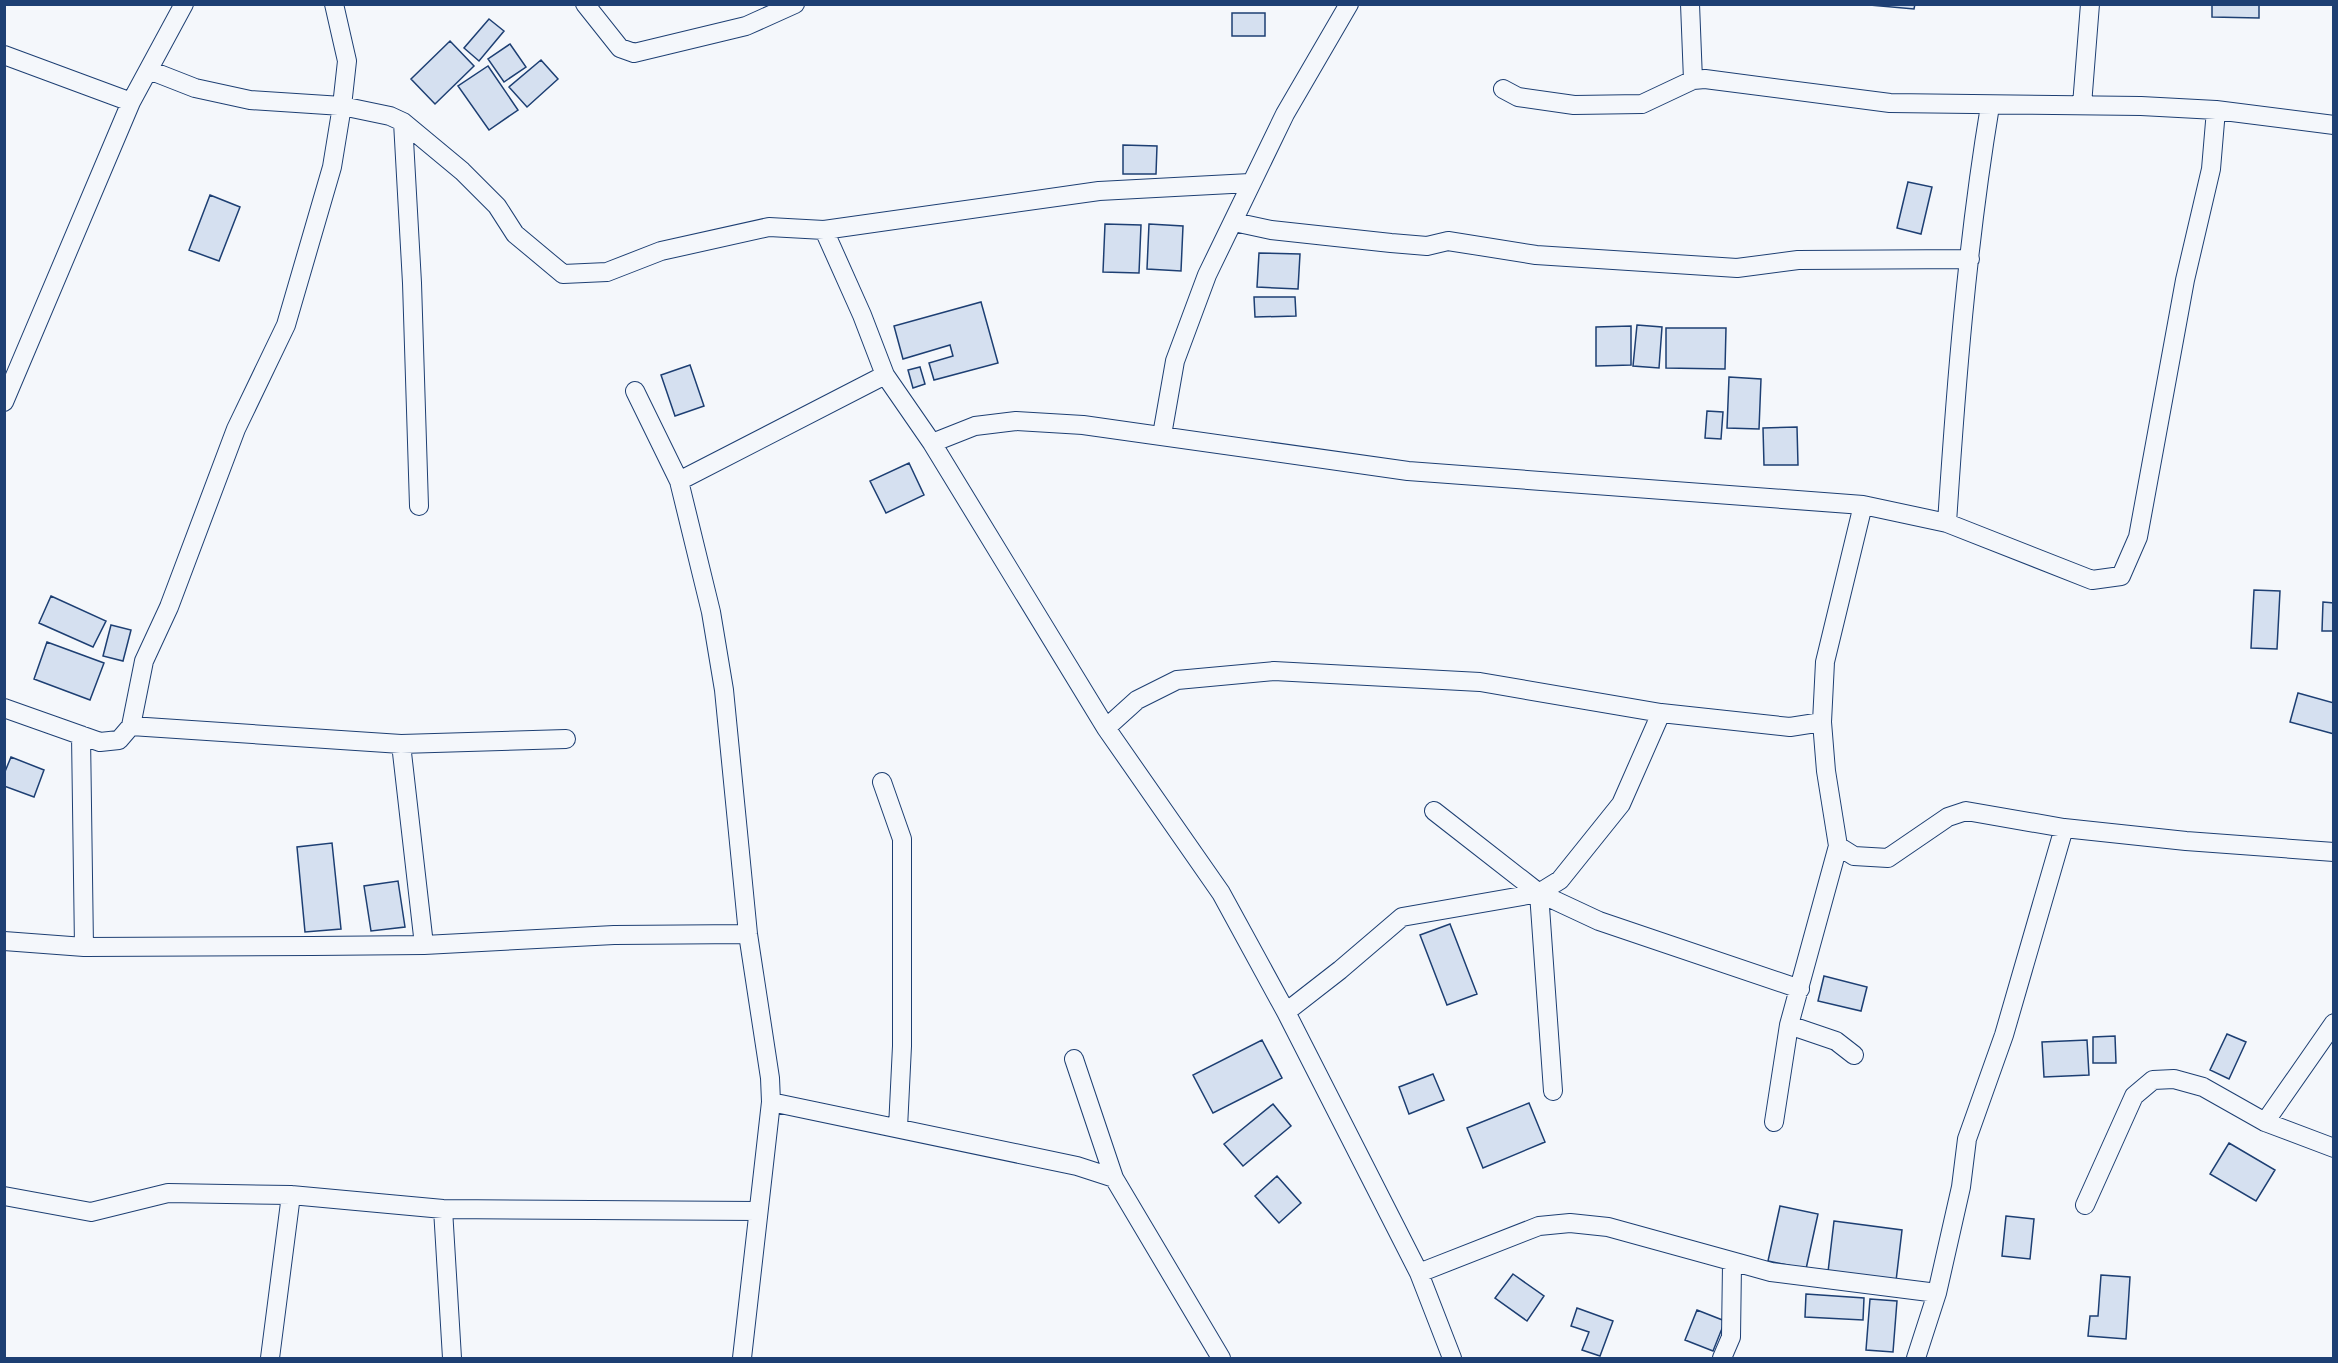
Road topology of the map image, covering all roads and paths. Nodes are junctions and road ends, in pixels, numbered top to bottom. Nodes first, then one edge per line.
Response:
1 (184, 4) edge
2 (334, 4) edge
3 (585, 4) edge
4 (795, 4) edge
5 (1349, 4) edge
6 (1690, 4) edge
7 (2090, 4) edge
8 (4, 55) edge
9 (149, 69) junction
10 (1693, 80) junction
11 (1503, 89) dead end
12 (131, 102) junction
13 (2082, 105) junction
14 (342, 106) junction
15 (1990, 106) junction
16 (2216, 110) junction
17 (403, 122) junction
18 (2334, 125) edge
19 (1250, 183) junction
20 (1234, 222) junction
21 (824, 230) junction
22 (1970, 259) junction
23 (885, 375) junction
24 (635, 391) dead end
25 (4, 402) edge
26 (1162, 435) junction
27 (932, 443) junction
28 (680, 482) junction
29 (1863, 505) junction
30 (419, 506) dead end
31 (1947, 523) junction
32 (4, 708) edge
33 (1661, 713) junction
34 (1822, 722) junction
35 (131, 726) junction
36 (1106, 728) junction
37 (81, 735) junction
38 (566, 739) dead end
39 (401, 744) junction
40 (882, 782) dead end
41 (1434, 811) dead end
42 (2064, 828) junction
43 (1838, 846) junction
44 (2334, 852) edge
45 (1539, 894) junction
46 (748, 934) junction
47 (4, 941) edge
48 (424, 945) junction
49 (84, 947) junction
50 (1800, 989) junction
51 (1286, 1012) junction
52 (2334, 1023) edge
53 (1789, 1025) junction
54 (1854, 1055) dead end
55 (1074, 1059) dead end
56 (1553, 1091) dead end
57 (771, 1102) junction
58 (1774, 1122) dead end
59 (2265, 1122) junction
60 (898, 1128) junction
61 (2334, 1148) edge
62 (1114, 1178) junction
63 (291, 1195) junction
64 (4, 1196) edge
65 (2085, 1205) dead end
66 (442, 1209) junction
67 (758, 1211) junction
68 (1732, 1263) junction
69 (1419, 1273) junction
70 (1937, 1293) junction
71 (270, 1359) edge
72 (452, 1359) edge
73 (742, 1359) edge
74 (1221, 1359) edge
75 (1452, 1359) edge
76 (1722, 1359) edge
77 (1916, 1359) edge

1 - 9 street
2 - 14 street
3 - 4 street
5 - 19 street
6 - 10 street
7 - 13 street
8 - 12 street
9 - 12 street
9 - 14 street
10 - 11 street
10 - 15 street
12 - 25 street
13 - 15 street
13 - 16 street
14 - 17 street
14 - 35 street
15 - 22 street
16 - 18 street
16 - 31 street
17 - 21 street
17 - 30 street
19 - 20 street
19 - 21 street
20 - 22 street
20 - 26 street
21 - 23 street
22 - 31 street
23 - 27 street
23 - 28 street
24 - 28 street
26 - 27 street
26 - 29 street
27 - 36 street
28 - 46 street
29 - 31 street
29 - 34 street
32 - 37 street
33 - 34 street
33 - 36 street
33 - 45 street
34 - 43 street
35 - 37 street
35 - 39 street
36 - 51 street
37 - 49 street
38 - 39 street
39 - 48 street
40 - 60 street
41 - 45 street
42 - 43 street
42 - 44 street
42 - 70 street
43 - 50 street
45 - 50 street
45 - 51 street
45 - 56 street
46 - 48 street
46 - 57 street
47 - 49 street
48 - 49 street
50 - 53 street
51 - 69 street
52 - 59 street
53 - 54 street
53 - 58 street
55 - 62 street
57 - 60 street
57 - 67 street
59 - 61 street
59 - 65 street
60 - 62 street
62 - 74 street
63 - 64 street
63 - 66 street
63 - 71 street
66 - 67 street
66 - 72 street
67 - 73 street
68 - 69 street
68 - 70 street
68 - 76 street
69 - 75 street
70 - 77 street

